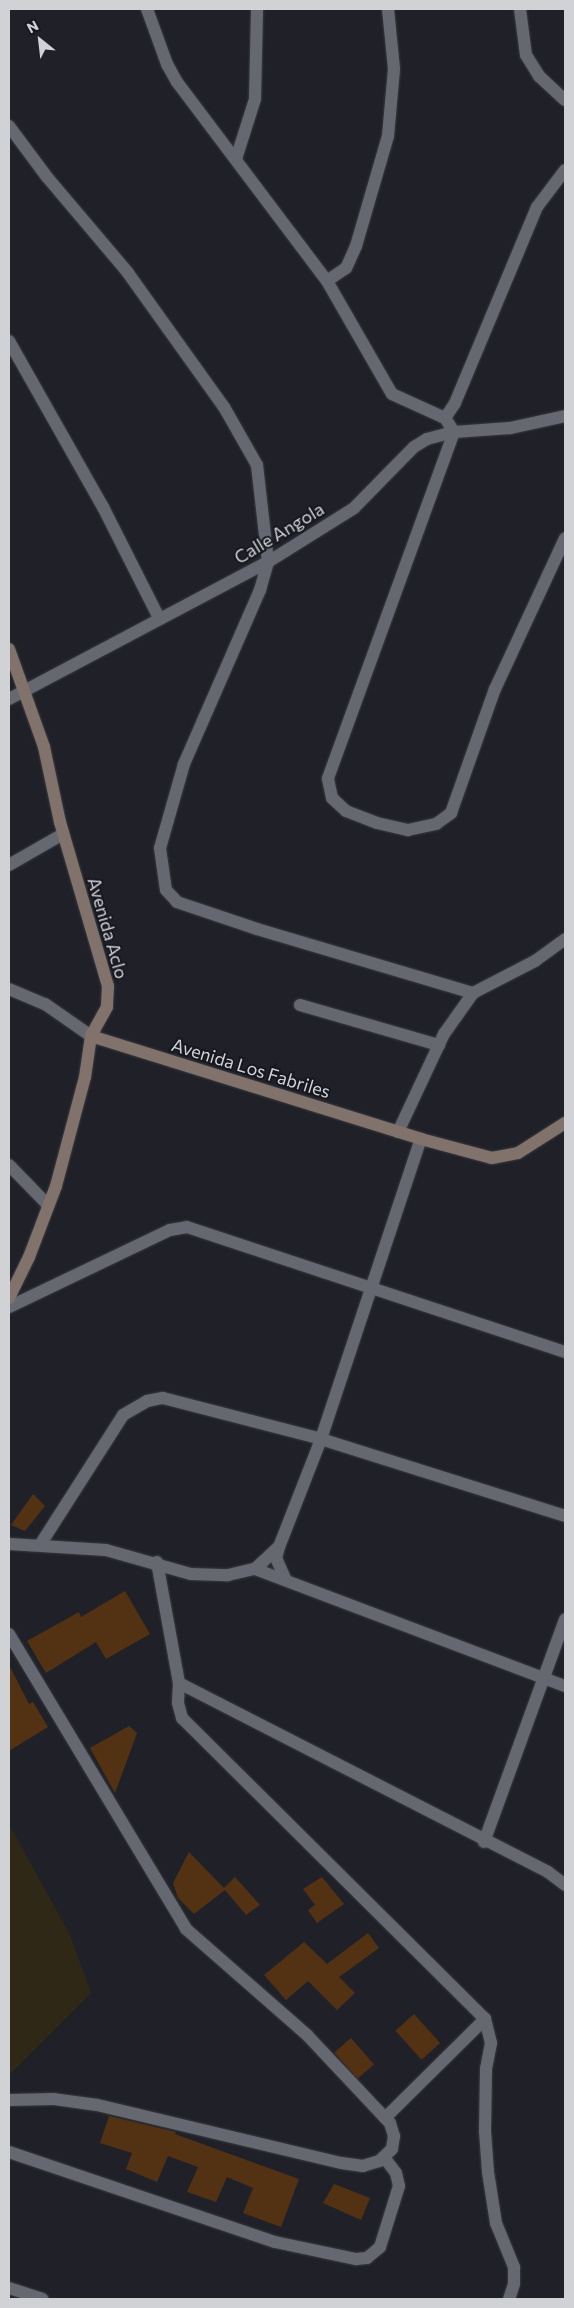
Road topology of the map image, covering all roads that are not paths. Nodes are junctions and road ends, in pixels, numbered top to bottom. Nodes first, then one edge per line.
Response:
1 (148, 9) edge
2 (257, 9) edge
3 (388, 9) edge
4 (520, 9) edge
5 (565, 100) edge
6 (9, 126) edge
7 (236, 159) junction
8 (565, 170) edge
9 (327, 281) junction
10 (9, 341) edge
11 (565, 416) edge
12 (445, 418) junction
13 (454, 432) junction
14 (565, 538) edge
15 (268, 562) junction
16 (159, 618) junction
17 (9, 649) edge
18 (24, 690) junction
19 (9, 699) edge
20 (63, 834) junction
21 (9, 865) edge
22 (565, 939) edge
23 (9, 989) edge
24 (474, 993) junction
25 (300, 1005) dead end
26 (91, 1036) junction
27 (439, 1045) junction
28 (565, 1123) edge
29 (398, 1132) junction
30 (421, 1139) junction
31 (9, 1165) edge
32 (48, 1205) junction
33 (372, 1288) junction
34 (9, 1298) edge
35 (9, 1307) edge
36 (565, 1352) edge
37 (322, 1439) junction
38 (565, 1516) edge
39 (9, 1544) edge
40 (40, 1545) junction
41 (279, 1548) junction
42 (157, 1562) junction
43 (255, 1569) junction
44 (286, 1580) junction
45 (565, 1619) edge
46 (9, 1634) edge
47 (543, 1677) junction
48 (179, 1683) junction
49 (565, 1686) edge
50 (484, 1842) junction
51 (565, 1885) edge
52 (485, 2019) junction
53 (9, 2100) edge
54 (385, 2118) junction
55 (9, 2152) edge
56 (384, 2156) junction
57 (9, 2288) edge
58 (42, 2299) edge
59 (509, 2299) edge

1 - 7 street
2 - 7 street
3 - 9 street
4 - 5 street
6 - 15 street
7 - 9 street
8 - 12 street
9 - 12 street
10 - 16 street
11 - 13 street, Calle Angola
12 - 13 street
13 - 14 street
13 - 15 street, Calle Angola
15 - 16 street, Calle Angola
15 - 24 street
16 - 18 street, Calle Angola
17 - 18 street, Avenida Aclo
18 - 19 street, Calle Angola
18 - 20 street, Avenida Aclo
20 - 21 street
20 - 26 street, Avenida Aclo
22 - 24 street
23 - 26 street, Avenida Los Fabriles
24 - 27 street
25 - 27 street
26 - 29 street, Avenida Los Fabriles
26 - 32 street, Avenida Aclo
27 - 29 street
28 - 30 street, Avenida Los Fabriles
29 - 30 street, Avenida Los Fabriles
30 - 33 street
31 - 32 street
32 - 34 street, Avenida Aclo
33 - 35 street
33 - 36 street
33 - 37 street
37 - 38 street
37 - 40 street
37 - 41 street
39 - 40 street
40 - 42 street
41 - 43 street
41 - 44 street
42 - 43 street
42 - 48 street
43 - 44 street
44 - 47 street
45 - 47 street
46 - 54 street
47 - 49 street
47 - 50 street
48 - 50 street
48 - 52 street
50 - 51 street
52 - 54 street
52 - 59 street
53 - 56 street
54 - 56 street
55 - 56 street
57 - 58 street

